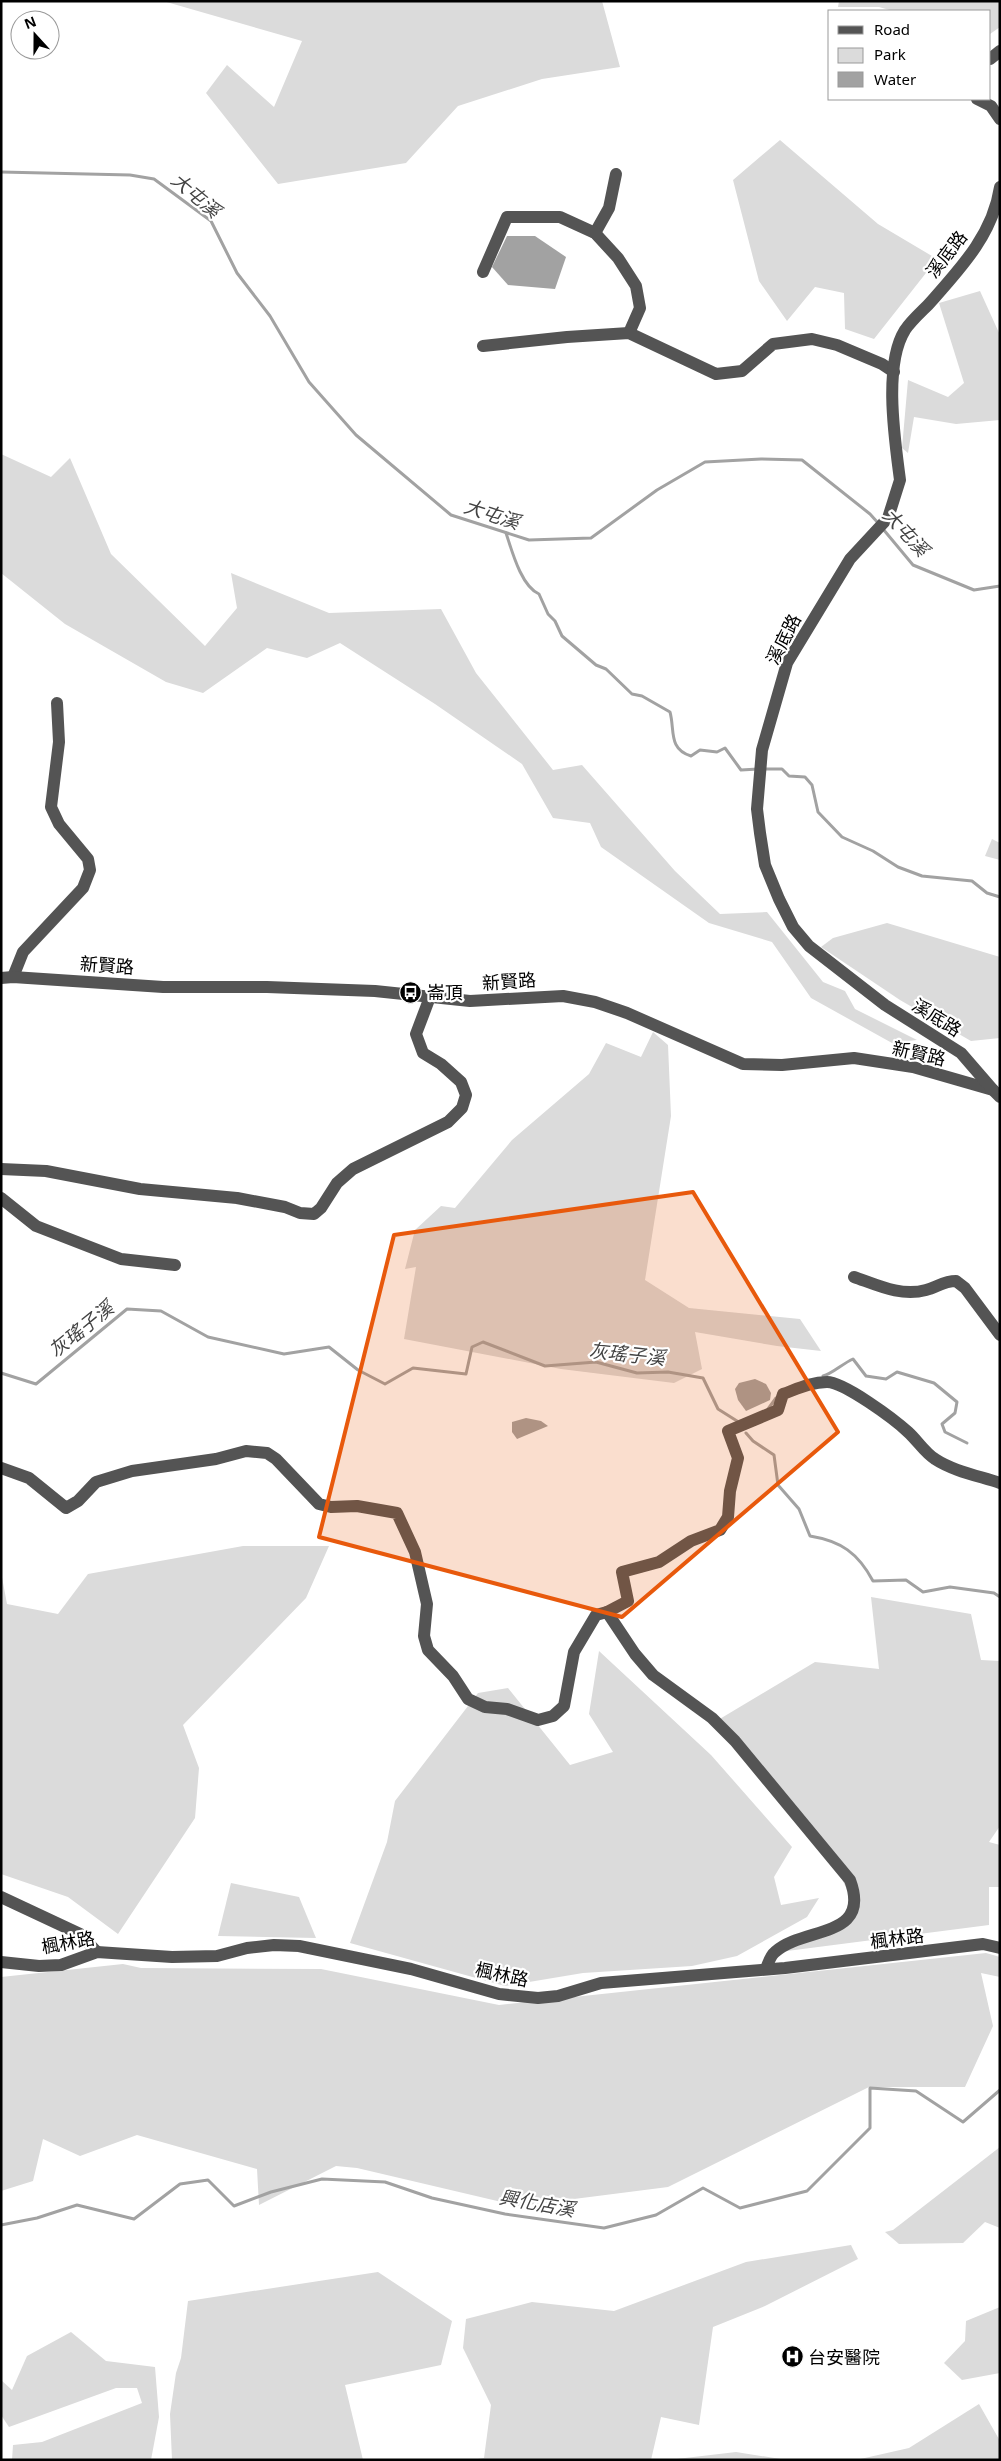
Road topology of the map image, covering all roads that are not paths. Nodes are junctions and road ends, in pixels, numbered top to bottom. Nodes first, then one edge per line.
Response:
1 (979, 100) edge
2 (1000, 119) edge
3 (616, 174) dead end
4 (1000, 187) edge
5 (595, 233) junction
6 (483, 272) dead end
7 (629, 333) junction
8 (483, 346) dead end
9 (894, 372) junction
10 (57, 703) dead end
11 (7, 977) edge
12 (430, 997) junction
13 (997, 1093) edge
14 (1, 1168) edge
15 (1, 1198) edge
16 (175, 1265) dead end
17 (854, 1278) dead end
18 (1000, 1335) edge
19 (1, 1468) edge
20 (1000, 1482) edge
21 (607, 1612) junction
22 (1, 1897) edge
23 (1000, 1948) edge
24 (97, 1952) junction
25 (1, 1962) edge
26 (766, 1968) junction

1 - 2 street
3 - 5 street
4 - 9 street, 溪底路
5 - 6 street
5 - 7 street
7 - 8 street
7 - 9 street
9 - 13 street, 溪底路
10 - 11 street
11 - 12 street, 新賢路
12 - 13 street, 新賢路
12 - 14 street
15 - 16 street
17 - 18 street
19 - 21 street
20 - 21 street
21 - 26 street
22 - 24 street
23 - 26 street, 楓林路
24 - 25 street, 楓林路
24 - 26 street, 楓林路

